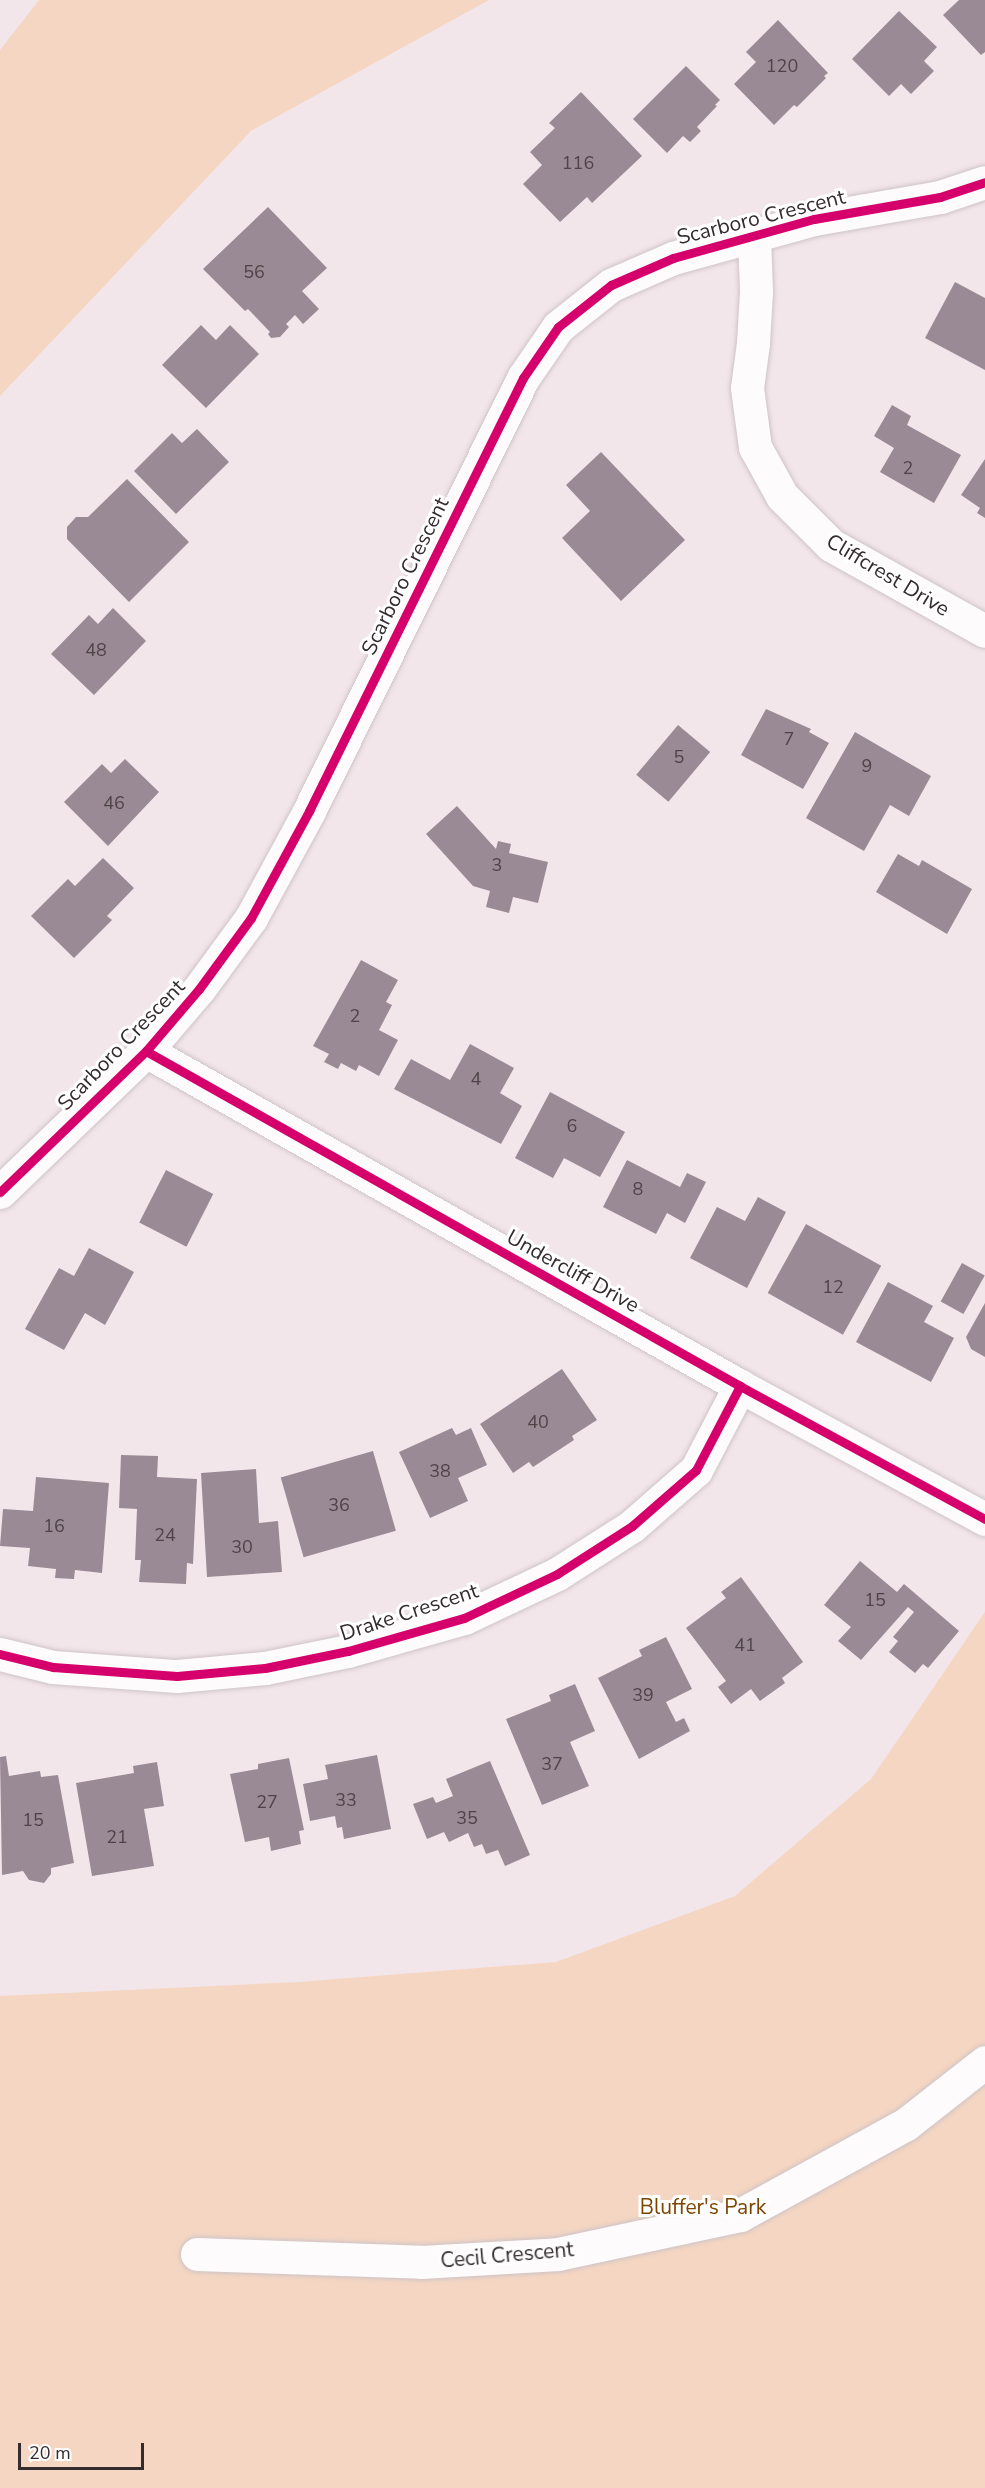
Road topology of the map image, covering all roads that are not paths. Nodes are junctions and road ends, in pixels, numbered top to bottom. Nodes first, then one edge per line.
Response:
1 (985, 182) edge
2 (754, 237) junction
3 (985, 631) edge
4 (146, 1051) junction
5 (0, 1192) edge
6 (740, 1386) junction
7 (985, 1519) edge
8 (0, 1654) edge
9 (985, 2062) edge
10 (197, 2254) dead end

1 - 2 street, Scarboro Crescent
2 - 3 street, Cliffcrest Drive
2 - 4 street, Scarboro Crescent
4 - 5 street, Scarboro Crescent
4 - 6 street, Undercliff Drive
6 - 7 street, Undercliff Drive
6 - 8 street, Drake Crescent
9 - 10 street, Cecil Crescent

